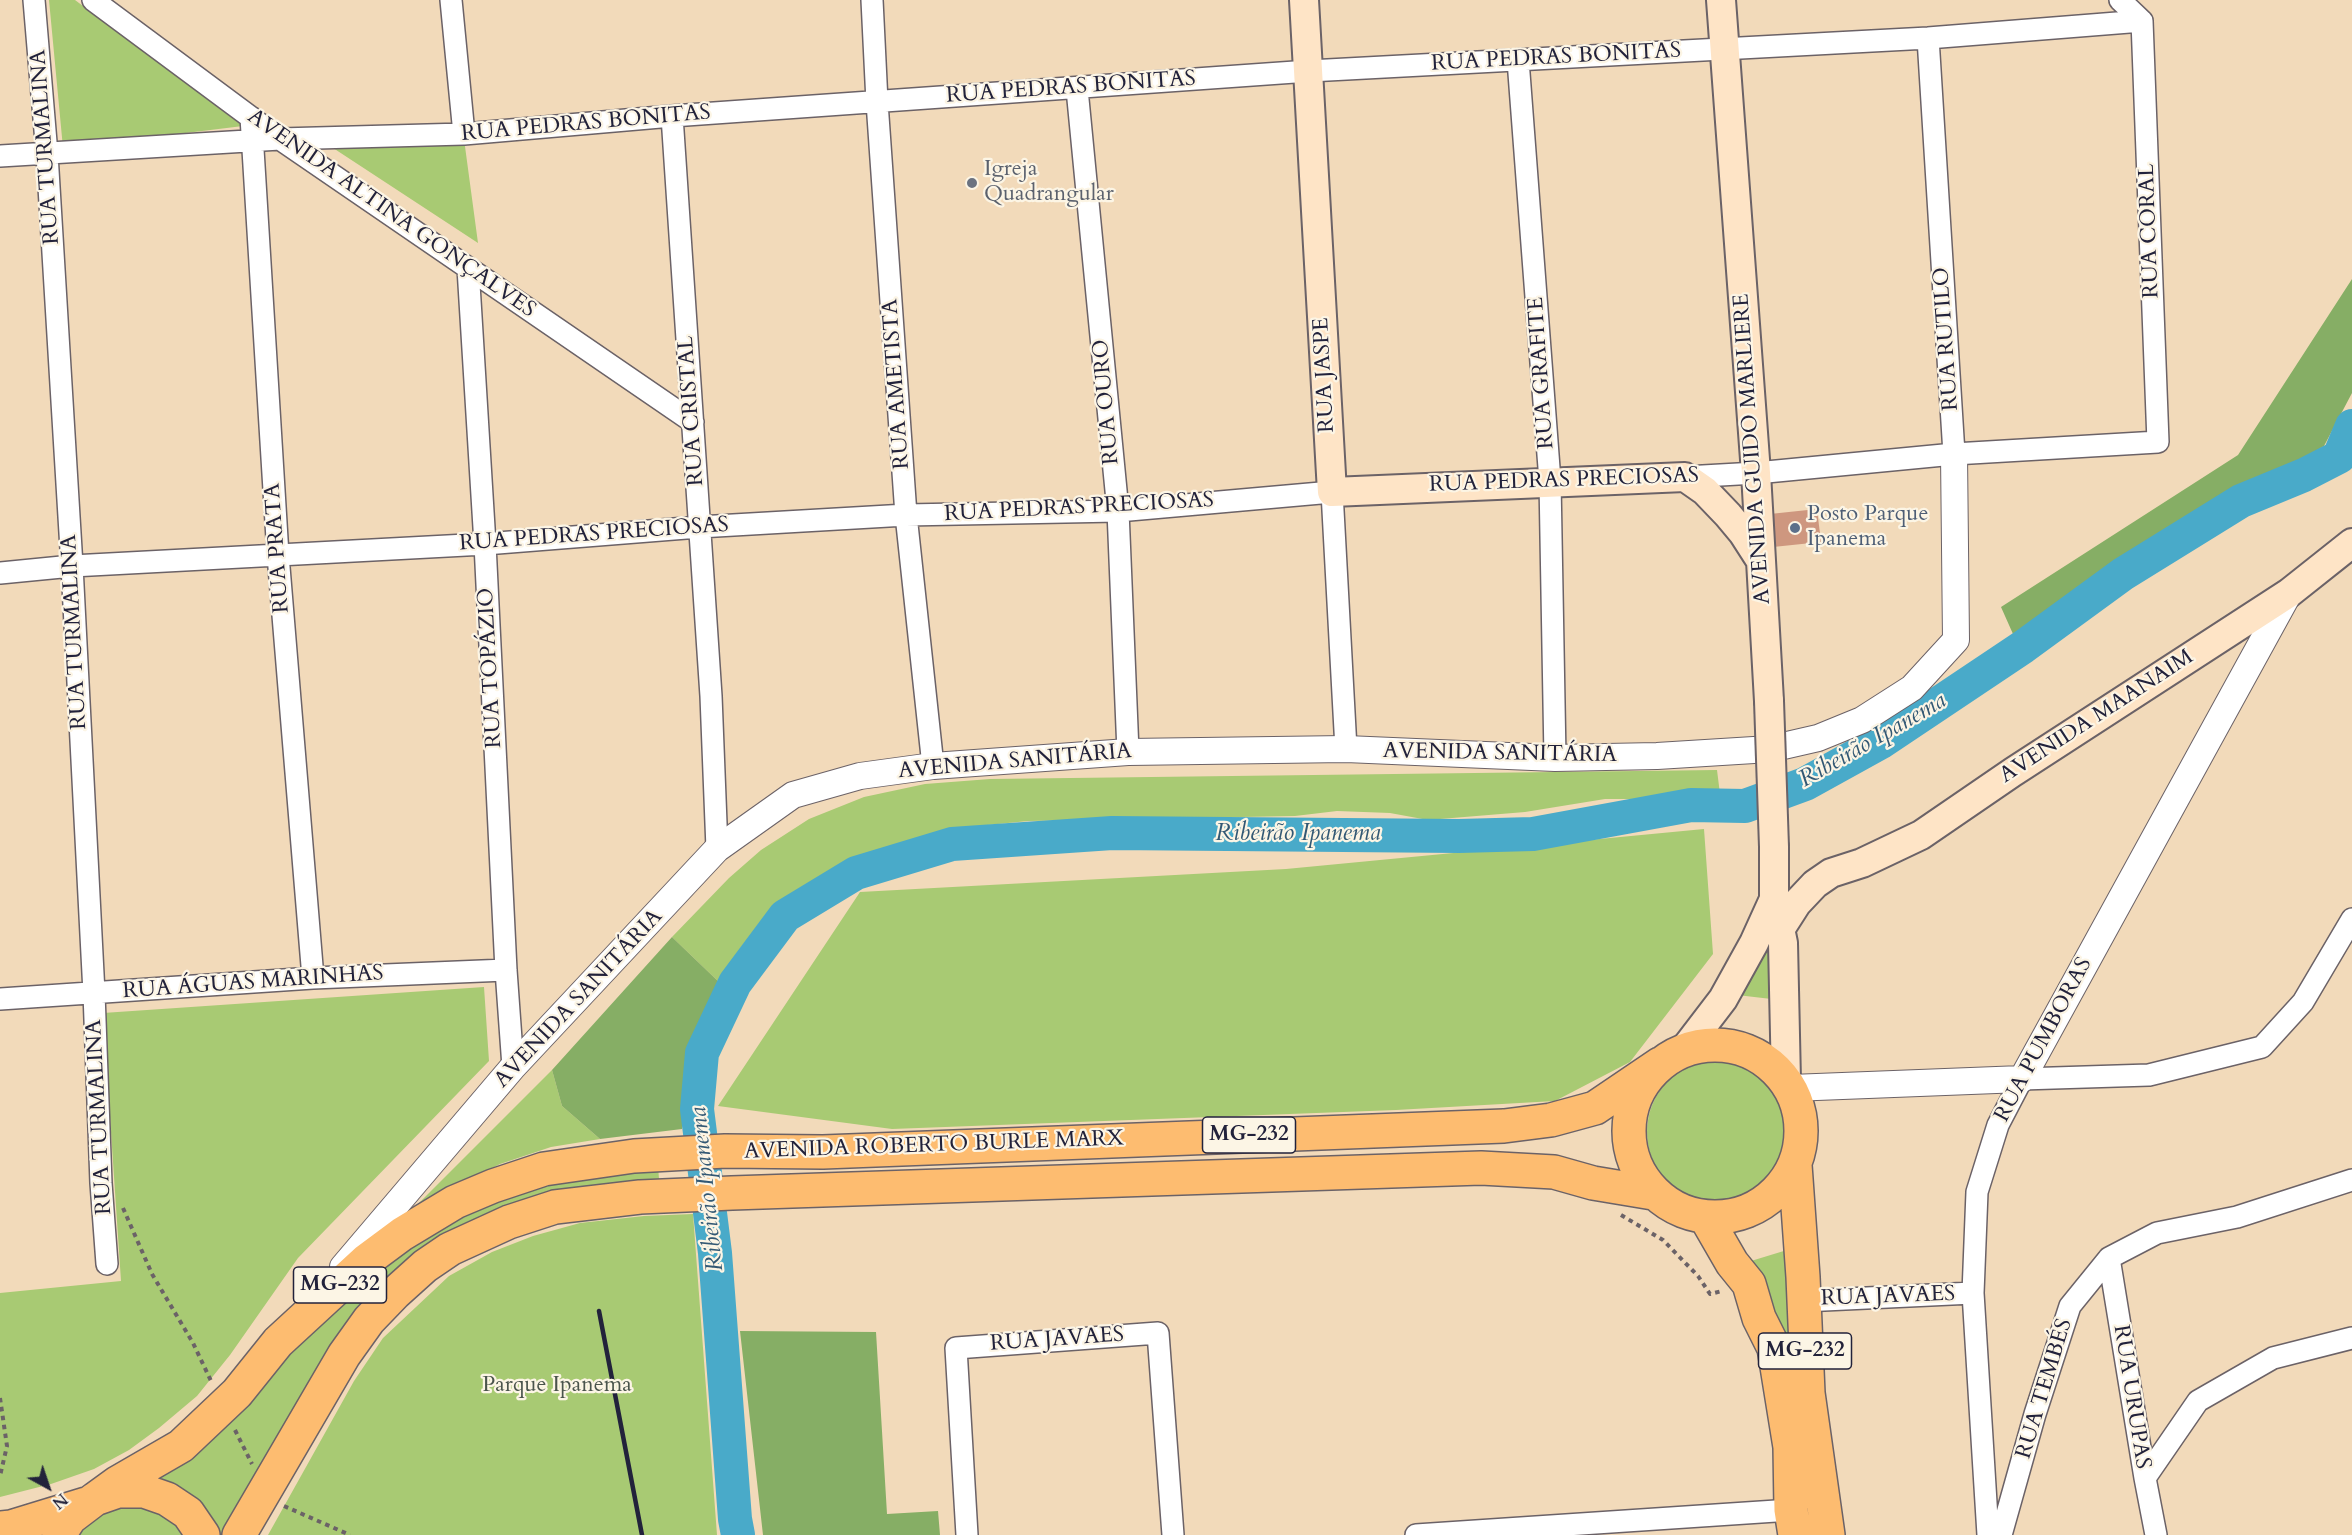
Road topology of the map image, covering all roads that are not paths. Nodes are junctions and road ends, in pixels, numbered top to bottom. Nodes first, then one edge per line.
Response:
1 (34, 0) edge
2 (93, 0) edge
3 (452, 0) edge
4 (872, 0) edge
5 (1304, 0) edge
6 (1721, 0) edge
7 (2120, 0) edge
8 (2142, 21) junction
9 (1928, 38) junction
10 (1725, 49) junction
11 (1518, 60) junction
12 (1309, 71) junction
13 (1077, 89) junction
14 (877, 102) junction
15 (672, 116) junction
16 (251, 117) junction
17 (464, 134) junction
18 (280, 139) junction
19 (253, 140) junction
20 (47, 154) junction
21 (0, 156) edge
22 (468, 268) junction
23 (693, 422) junction
24 (2158, 442) joint
25 (1954, 454) junction
26 (1756, 473) junction
27 (1685, 477) junction
28 (1550, 481) junction
29 (1332, 492) junction
30 (1118, 510) junction
31 (906, 515) junction
32 (699, 527) junction
33 (2352, 543) edge
34 (485, 544) junction
35 (278, 555) junction
36 (1761, 561) junction
37 (72, 566) junction
38 (0, 573) edge
39 (2289, 593) junction
40 (1956, 640) joint
41 (1346, 749) junction
42 (1128, 752) junction
43 (1555, 758) junction
44 (933, 766) junction
45 (717, 849) junction
46 (1774, 856) junction
47 (1832, 873) junction
48 (1774, 899) junction
49 (2352, 919) edge
50 (1781, 928) junction
51 (506, 970) junction
52 (314, 978) junction
53 (94, 993) junction
54 (0, 999) edge
55 (1672, 1057) junction
56 (513, 1067) junction
57 (2022, 1079) junction
58 (1788, 1084) junction
59 (1795, 1165) junction
60 (2352, 1180) edge
61 (1653, 1193) junction
62 (1706, 1218) junction
63 (2109, 1258) junction
64 (107, 1264) dead end
65 (1973, 1293) junction
66 (1803, 1301) junction
67 (2352, 1338) edge
68 (278, 1342) junction
69 (2145, 1478) junction
70 (91, 1501) junction
71 (1793, 1522) edge
72 (0, 1528) edge
73 (59, 1535) edge
74 (203, 1535) edge
75 (239, 1535) edge
76 (967, 1535) edge
77 (1173, 1535) edge
78 (1416, 1535) edge
79 (1828, 1535) edge
80 (1988, 1535) edge
81 (2001, 1535) edge
82 (2156, 1535) edge

1 - 20 street, RUA TURMALINA
2 - 16 street, AVENIDA ALTINA GONÇALVES
3 - 17 street
4 - 14 street, RUA AMETISTA
5 - 12 main road, RUA JASPE
6 - 10 main road, AVENIDA GUIDO MARLIERE
7 - 8 street
8 - 9 street, RUA PEDRAS BONITAS
8 - 24 street, RUA CORAL
9 - 10 street, RUA PEDRAS BONITAS
9 - 25 street, RUA RUTILO
10 - 11 street, RUA PEDRAS BONITAS
10 - 26 main road, AVENIDA GUIDO MARLIERE
11 - 12 street, RUA PEDRAS BONITAS
11 - 28 street, RUA GRAFITE
12 - 13 street, RUA PEDRAS BONITAS
12 - 29 main road, RUA JASPE
13 - 14 street, RUA PEDRAS BONITAS
13 - 30 street, RUA OURO
14 - 15 street, RUA PEDRAS BONITAS
14 - 31 street, RUA AMETISTA
15 - 17 street, RUA PEDRAS BONITAS
15 - 23 street, RUA CRISTAL
16 - 18 street, AVENIDA ALTINA GONÇALVES
16 - 19 street, RUA PRATA
17 - 18 street, RUA PEDRAS BONITAS
18 - 19 street, RUA PEDRAS BONITAS
18 - 22 street, AVENIDA ALTINA GONÇALVES
19 - 20 street, RUA PEDRAS BONITAS
19 - 35 street, RUA PRATA
20 - 21 street, RUA PEDRAS BONITAS
20 - 37 street, RUA TURMALINA
22 - 23 street, AVENIDA ALTINA GONÇALVES
22 - 34 street, RUA TOPÁZIO
23 - 32 street, RUA CRISTAL
24 - 25 street, RUA PEDRAS PRECIOSAS
25 - 26 street, RUA PEDRAS PRECIOSAS
25 - 40 street, RUA RUTILO
26 - 27 street, RUA PEDRAS PRECIOSAS
26 - 36 main road, AVENIDA GUIDO MARLIERE
27 - 28 main road, RUA PEDRAS PRECIOSAS
27 - 36 main road
28 - 29 main road, RUA PEDRAS PRECIOSAS
28 - 43 street, RUA GRAFITE
29 - 30 street, RUA PEDRAS PRECIOSAS
29 - 41 street, RUA JASPE
30 - 31 street, RUA PEDRAS PRECIOSAS
30 - 42 street, RUA OURO
31 - 32 street, RUA PEDRAS PRECIOSAS
31 - 44 street, RUA AMETISTA
32 - 34 street, RUA PEDRAS PRECIOSAS
32 - 45 street, RUA CRISTAL
33 - 39 main road, AVENIDA MAANAIM
34 - 35 street, RUA PEDRAS PRECIOSAS
34 - 51 street, RUA TOPÁZIO
35 - 37 street, RUA PEDRAS PRECIOSAS
35 - 52 street, RUA PRATA
36 - 46 main road, AVENIDA GUIDO MARLIERE, bridge
37 - 38 street, RUA PEDRAS PRECIOSAS
37 - 53 street, RUA TURMALINA
39 - 47 main road, AVENIDA MAANAIM
39 - 57 street, RUA PUMBORAS
40 - 43 street, AVENIDA SANITÁRIA
41 - 42 street, AVENIDA SANITÁRIA
41 - 43 street, AVENIDA SANITÁRIA
42 - 44 street, AVENIDA SANITÁRIA
44 - 45 street, AVENIDA SANITÁRIA
45 - 56 street, AVENIDA SANITÁRIA
46 - 47 main road, AVENIDA MAANAIM
46 - 48 main road, AVENIDA GUIDO MARLIERE
47 - 50 main road, AVENIDA MAANAIM
48 - 50 main road, AVENIDA GUIDO MARLIERE
48 - 55 main road, AVENIDA GUIDO MARLIERE
49 - 57 street
50 - 58 main road, AVENIDA GUIDO MARLIERE
51 - 52 street, RUA ÁGUAS MARINHAS
51 - 56 street, RUA TOPÁZIO
52 - 53 street, RUA ÁGUAS MARINHAS
53 - 54 street, RUA ÁGUAS MARINHAS
53 - 64 street, RUA TURMALINA
55 - 58 main road, MG-232
55 - 61 main road, MG-232
55 - 68 main road, AVENIDA ROBERTO BURLE MARX / MG-232
56 - 68 street, AVENIDA SANITÁRIA
57 - 58 street
57 - 65 street, RUA PUMBORAS
58 - 59 main road, MG-232
59 - 62 main road, MG-232
59 - 66 main road, MG-232
60 - 63 street, RUA TEMBÉS
61 - 62 main road, MG-232
61 - 75 main road, AVENIDA ROBERTO BURLE MARX / MG-232
62 - 71 main road, MG-232
63 - 69 street, RUA URUPAS
63 - 81 street, RUA TEMBÉS
65 - 66 street, RUA JAVAES
65 - 80 street, RUA PUMBORAS
66 - 79 main road, MG-232
67 - 69 street
68 - 70 main road, AVENIDA ROBERTO BURLE MARX / MG-232
69 - 82 street, RUA URUPAS
70 - 72 main road
70 - 73 main road, MG-232
70 - 74 main road, MG-232
71 - 78 street
76 - 77 street, RUA JAVAES

